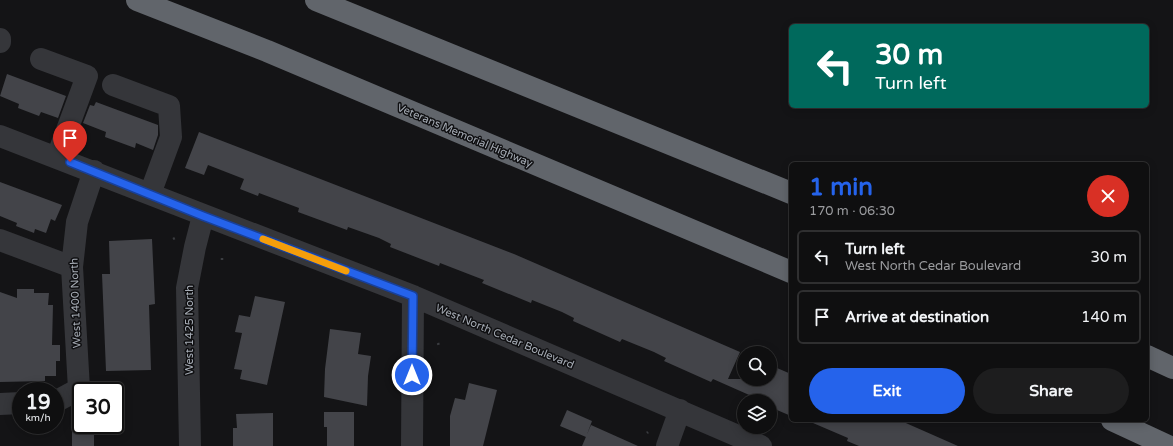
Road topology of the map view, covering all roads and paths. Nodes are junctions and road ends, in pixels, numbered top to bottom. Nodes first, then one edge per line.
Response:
1 (137, 0) edge
2 (316, 0) edge
3 (0, 39) edge
4 (0, 42) edge
5 (41, 59) dead end
6 (113, 85) dead end
7 (0, 136) edge
8 (58, 157) junction
9 (94, 171) junction
10 (789, 192) edge
11 (150, 194) junction
12 (203, 216) junction
13 (0, 240) edge
14 (72, 267) junction
15 (789, 271) edge
16 (413, 296) junction
17 (1149, 357) edge
18 (1173, 368) edge
19 (64, 397) edge
20 (12, 403) edge
21 (0, 404) edge
22 (680, 410) junction
23 (1116, 422) edge
24 (190, 446) edge
25 (412, 446) edge
26 (667, 446) edge
27 (761, 446) edge
28 (1168, 446) edge

1 - 15 highway, Veterans Memorial Highway
2 - 10 highway
3 - 4 street
5 - 8 street
6 - 11 street
7 - 8 street, West North Cedar Boulevard
8 - 9 street, West North Cedar Boulevard
9 - 11 street, West North Cedar Boulevard
9 - 14 street, West 1400 North
11 - 12 street, West North Cedar Boulevard
12 - 16 street, West North Cedar Boulevard
12 - 24 street, West 1425 North
13 - 14 street
14 - 19 street, West 1400 North
16 - 22 street, West North Cedar Boulevard
16 - 25 street
17 - 18 highway
20 - 21 street
22 - 26 street
22 - 27 street, West North Cedar Boulevard
23 - 28 highway

